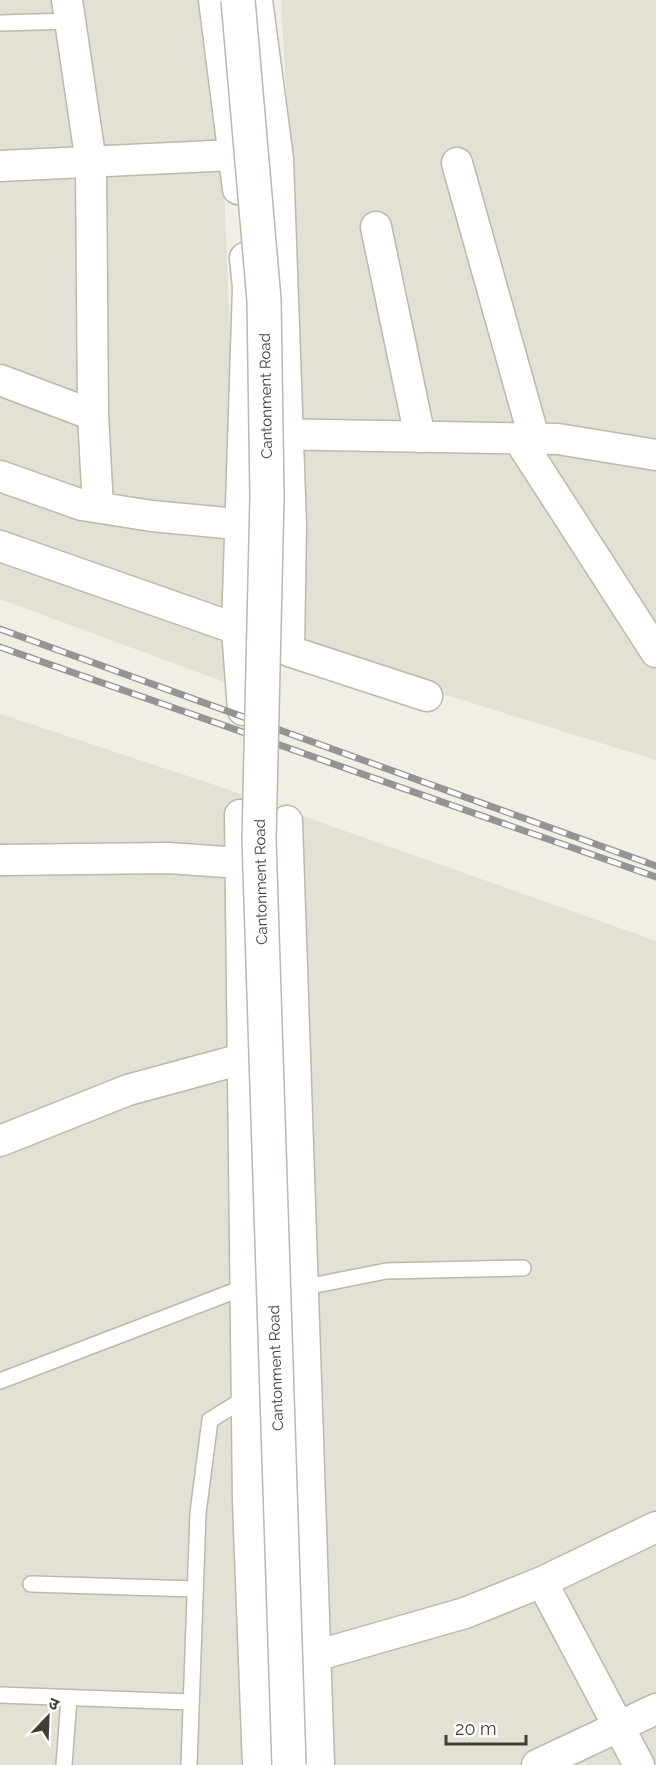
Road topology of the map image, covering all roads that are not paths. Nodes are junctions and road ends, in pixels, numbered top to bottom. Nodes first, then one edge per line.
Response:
1 (214, 0) edge
2 (238, 0) edge
3 (257, 0) edge
4 (69, 10) edge
5 (0, 23) edge
6 (235, 154) junction
7 (277, 155) junction
8 (91, 163) junction
9 (457, 163) dead end
10 (0, 166) edge
11 (376, 227) dead end
12 (0, 381) edge
13 (93, 415) junction
14 (242, 433) junction
15 (287, 434) junction
16 (420, 437) junction
17 (526, 438) junction
18 (655, 453) edge
19 (0, 476) edge
20 (98, 507) junction
21 (238, 525) junction
22 (291, 529) junction
23 (0, 546) edge
24 (237, 628) junction
25 (656, 652) edge
26 (427, 696) dead end
27 (243, 710) dead end
28 (240, 815) dead end
29 (287, 821) dead end
30 (0, 860) edge
31 (240, 863) junction
32 (242, 1059) junction
33 (0, 1141) edge
34 (523, 1268) dead end
35 (245, 1287) junction
36 (301, 1288) junction
37 (0, 1381) edge
38 (246, 1398) junction
39 (656, 1527) edge
40 (542, 1581) junction
41 (31, 1584) dead end
42 (195, 1588) junction
43 (315, 1656) junction
44 (0, 1695) edge
45 (69, 1698) junction
46 (191, 1702) junction
47 (656, 1709) edge
48 (620, 1728) junction
49 (64, 1765) edge
50 (189, 1765) edge
51 (258, 1765) edge
52 (290, 1765) edge
53 (319, 1765) edge
54 (537, 1765) edge
55 (639, 1765) edge

1 - 6 street
2 - 52 street, Cantonment Road, bridge
3 - 7 street
4 - 5 lane
4 - 8 street
6 - 7 street
6 - 8 street
6 - 14 street
7 - 15 street
8 - 10 street
8 - 13 street
9 - 17 street
11 - 16 street
12 - 13 street
13 - 20 street
14 - 15 street
14 - 21 street
15 - 16 street
15 - 22 street
16 - 17 street
17 - 18 street
17 - 25 street
19 - 20 street
20 - 21 street
21 - 22 street
21 - 24 street
22 - 26 street
23 - 24 street
24 - 27 street
28 - 31 street
29 - 36 street
30 - 31 street
31 - 32 street
32 - 33 street
32 - 35 street
34 - 36 lane
35 - 37 lane
35 - 38 street
36 - 43 street
38 - 42 lane
38 - 51 street
39 - 40 street
40 - 43 street
40 - 48 street
41 - 42 lane
42 - 46 lane
43 - 53 street
44 - 45 lane
45 - 46 lane
45 - 49 lane
46 - 50 lane
47 - 48 street
48 - 54 street
48 - 55 street

